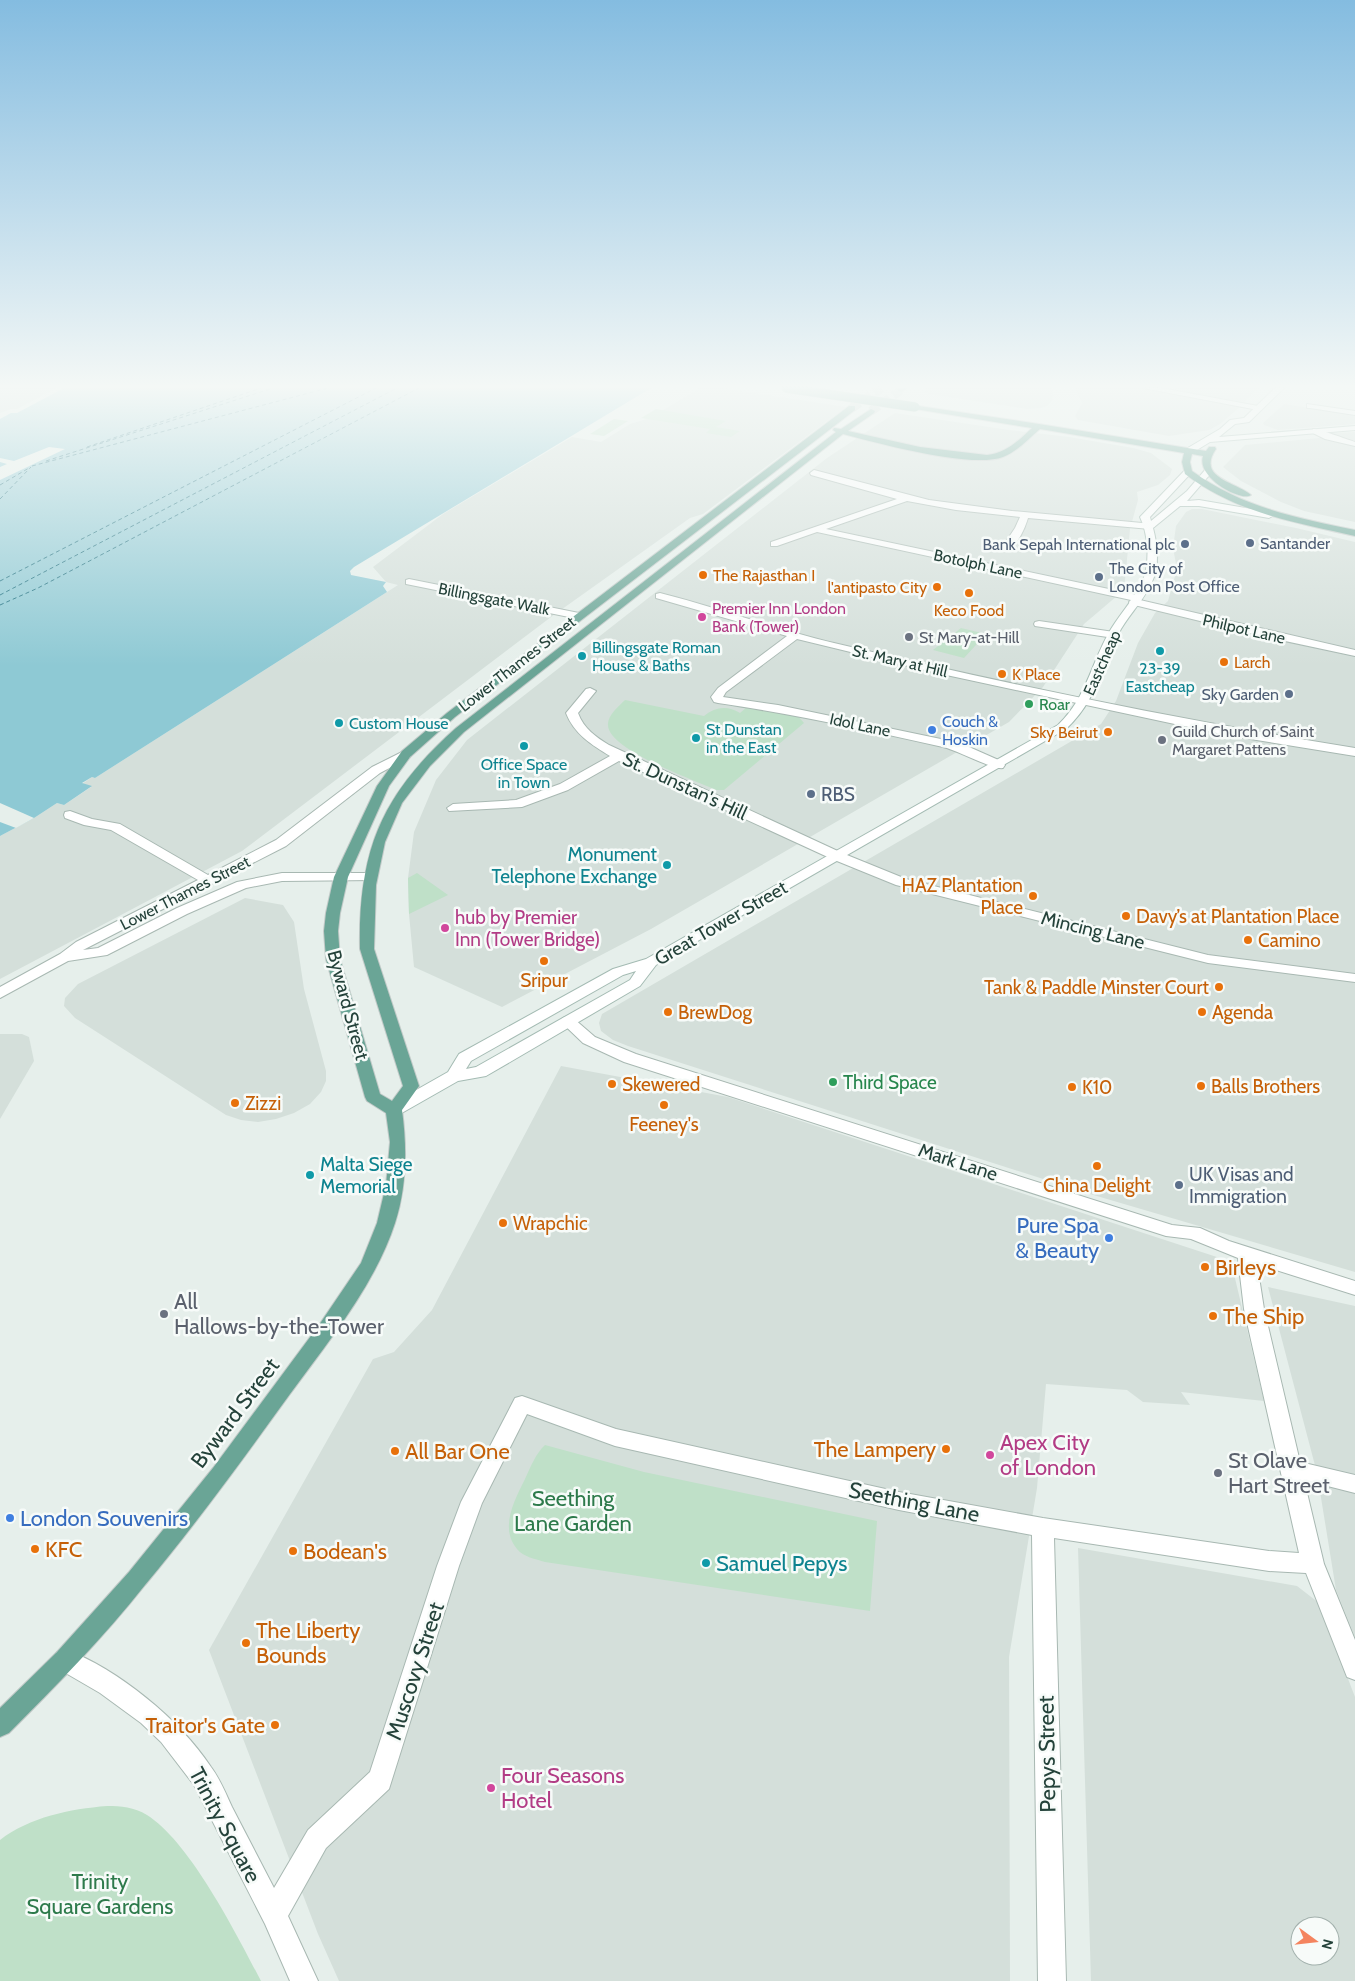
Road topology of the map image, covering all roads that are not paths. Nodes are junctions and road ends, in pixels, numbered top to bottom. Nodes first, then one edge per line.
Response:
1 (756, 480) edge
2 (778, 480) edge
3 (842, 480) edge
4 (1180, 480) edge
5 (1197, 480) edge
6 (1203, 480) edge
7 (1219, 480) edge
8 (1201, 484) junction
9 (908, 498) junction
10 (1176, 504) junction
11 (1025, 515) junction
12 (1269, 515) junction
13 (1305, 521) junction
14 (1150, 526) junction
15 (818, 530) junction
16 (1355, 533) edge
17 (774, 544) dead end
18 (1008, 546) dead end
19 (409, 582) dead end
20 (660, 596) dead end
21 (1136, 600) junction
22 (580, 616) junction
23 (1039, 624) dead end
24 (794, 635) junction
25 (1114, 635) junction
26 (1355, 653) edge
27 (590, 691) dead end
28 (1084, 702) junction
29 (1355, 752) edge
30 (406, 754) junction
31 (619, 756) junction
32 (999, 765) junction
33 (406, 787) joint
34 (453, 808) dead end
35 (70, 815) dead end
36 (837, 856) junction
37 (342, 877) junction
38 (370, 877) junction
39 (207, 880) junction
40 (65, 957) junction
41 (651, 962) junction
42 (1355, 978) edge
43 (0, 993) edge
44 (568, 1021) junction
45 (454, 1076) junction
46 (394, 1110) junction
47 (1247, 1254) junction
48 (1355, 1288) edge
49 (522, 1404) joint
50 (1290, 1468) junction
51 (1355, 1484) edge
52 (1043, 1526) junction
53 (1313, 1564) junction
54 (66, 1660) junction
55 (1355, 1669) edge
56 (0, 1725) edge
57 (274, 1915) junction
58 (304, 1981) edge
59 (1052, 1981) edge

1 - 22 main road, Lower Thames Street
2 - 33 main road, Lower Thames Street
3 - 9 street
4 - 14 street, Eastcheap
5 - 8 main road
6 - 8 street
7 - 13 main road
8 - 10 street
8 - 12 main road
9 - 11 street
9 - 15 street
10 - 12 street
10 - 14 street
11 - 14 street
11 - 18 street
12 - 13 main road
13 - 16 main road
14 - 21 street, Eastcheap
15 - 17 street
15 - 21 street, Botolph Lane
19 - 22 street, Billingsgate Walk
20 - 24 street, St. Mary at Hill
21 - 25 street, Eastcheap
21 - 26 street, Philpot Lane
22 - 30 main road, Lower Thames Street
23 - 25 street
24 - 28 street, St. Mary at Hill
24 - 32 street, Idol Lane
25 - 28 street, Eastcheap
27 - 31 street, St. Dunstan's Hill
28 - 29 street, St. Mary at Hill
28 - 32 street, Eastcheap
30 - 37 main road, Byward Street
30 - 39 street, Lower Thames Street
31 - 34 street
31 - 36 street, St. Dunstan's Hill
32 - 36 street, Great Tower Street
33 - 38 main road, Byward Street
35 - 39 street
36 - 41 street, Great Tower Street
36 - 42 street, Mincing Lane
37 - 38 street, Lower Thames Street
37 - 40 street, Lower Thames Street
37 - 46 main road, Byward Street
38 - 46 main road, Byward Street
39 - 40 street, Lower Thames Street
40 - 43 street, Lower Thames Street
41 - 44 street, Great Tower Street
41 - 45 street
44 - 45 street, Great Tower Street
44 - 47 street, Mark Lane
45 - 46 street, Great Tower Street
46 - 54 main road, Byward Street
47 - 48 street, Mark Lane
47 - 50 street
49 - 52 street, Seething Lane
49 - 57 street, Muscovy Street
50 - 51 street
50 - 53 street
52 - 53 street, Seething Lane
52 - 59 street, Pepys Street
53 - 55 street
54 - 56 main road, Byward Street
54 - 57 street, Trinity Square
57 - 58 street, Trinity Square

